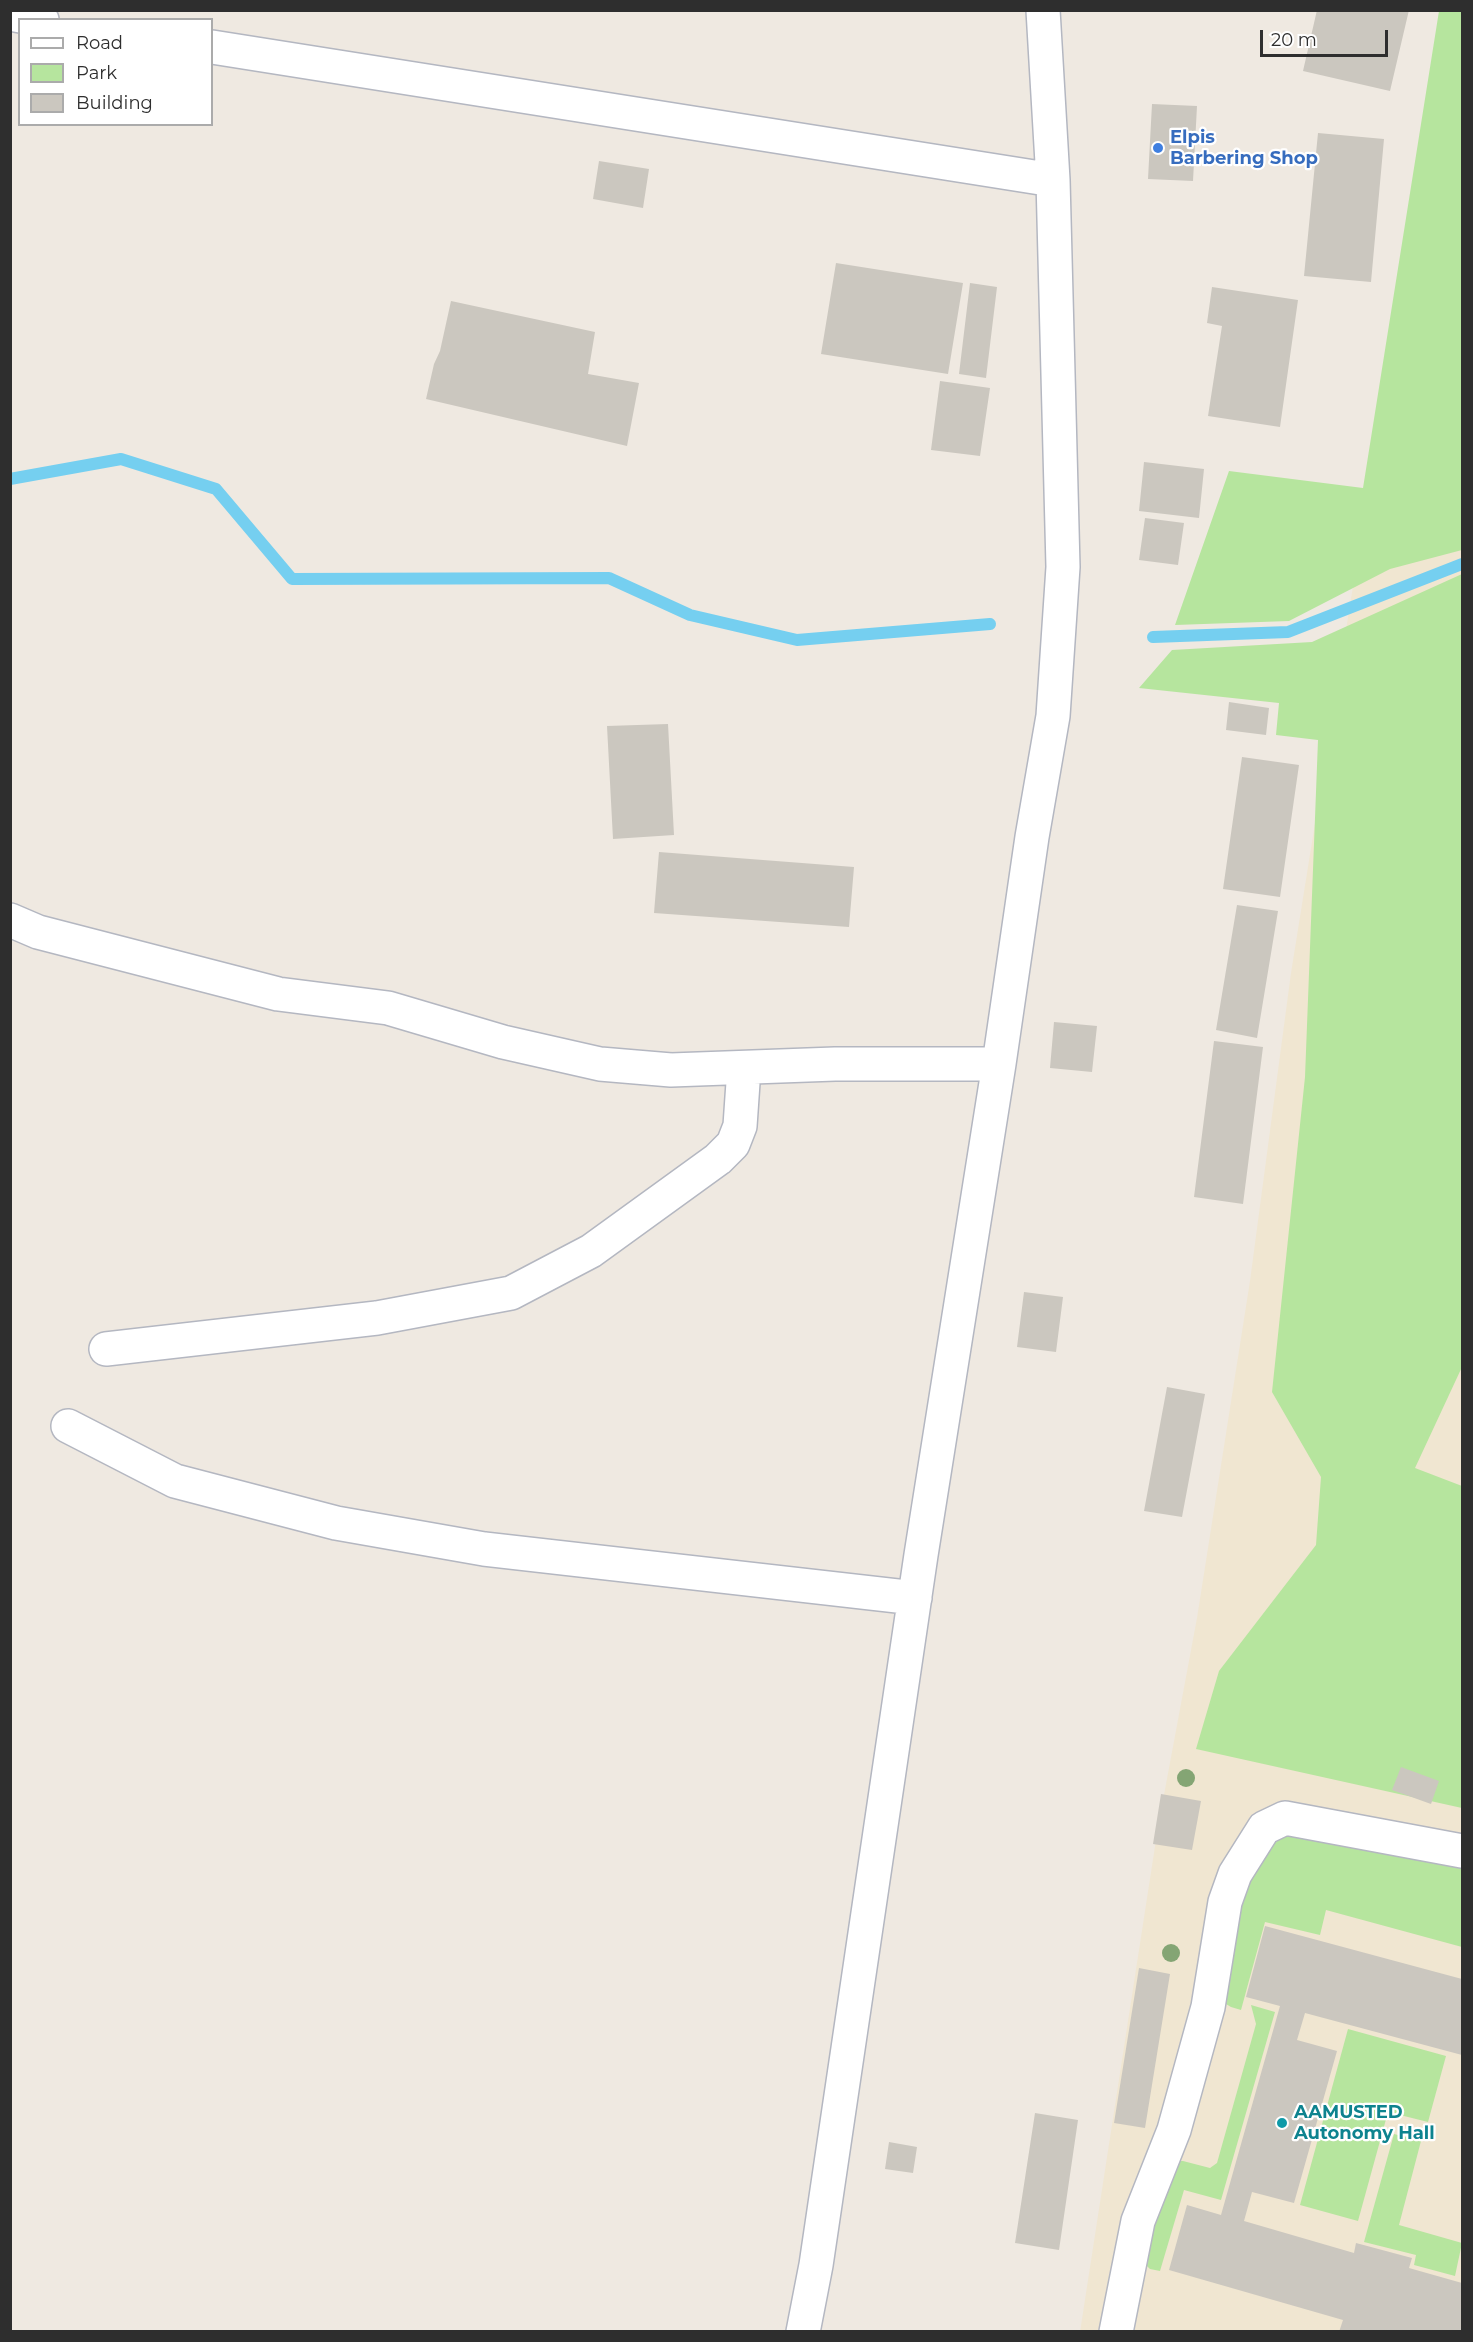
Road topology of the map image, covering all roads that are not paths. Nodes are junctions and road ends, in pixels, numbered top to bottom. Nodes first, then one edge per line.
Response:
1 (1043, 10) edge
2 (10, 14) edge
3 (31, 18) edge
4 (213, 47) edge
5 (1053, 180) junction
6 (10, 920) edge
7 (999, 1064) junction
8 (744, 1068) junction
9 (106, 1349) dead end
10 (68, 1426) dead end
11 (915, 1598) junction
12 (1462, 1851) edge
13 (802, 2331) edge
14 (1116, 2331) edge

1 - 5 street
2 - 3 street
4 - 5 street
5 - 7 street
6 - 8 street
7 - 8 street
7 - 11 street
8 - 9 street
10 - 11 street
11 - 13 street
12 - 14 street

